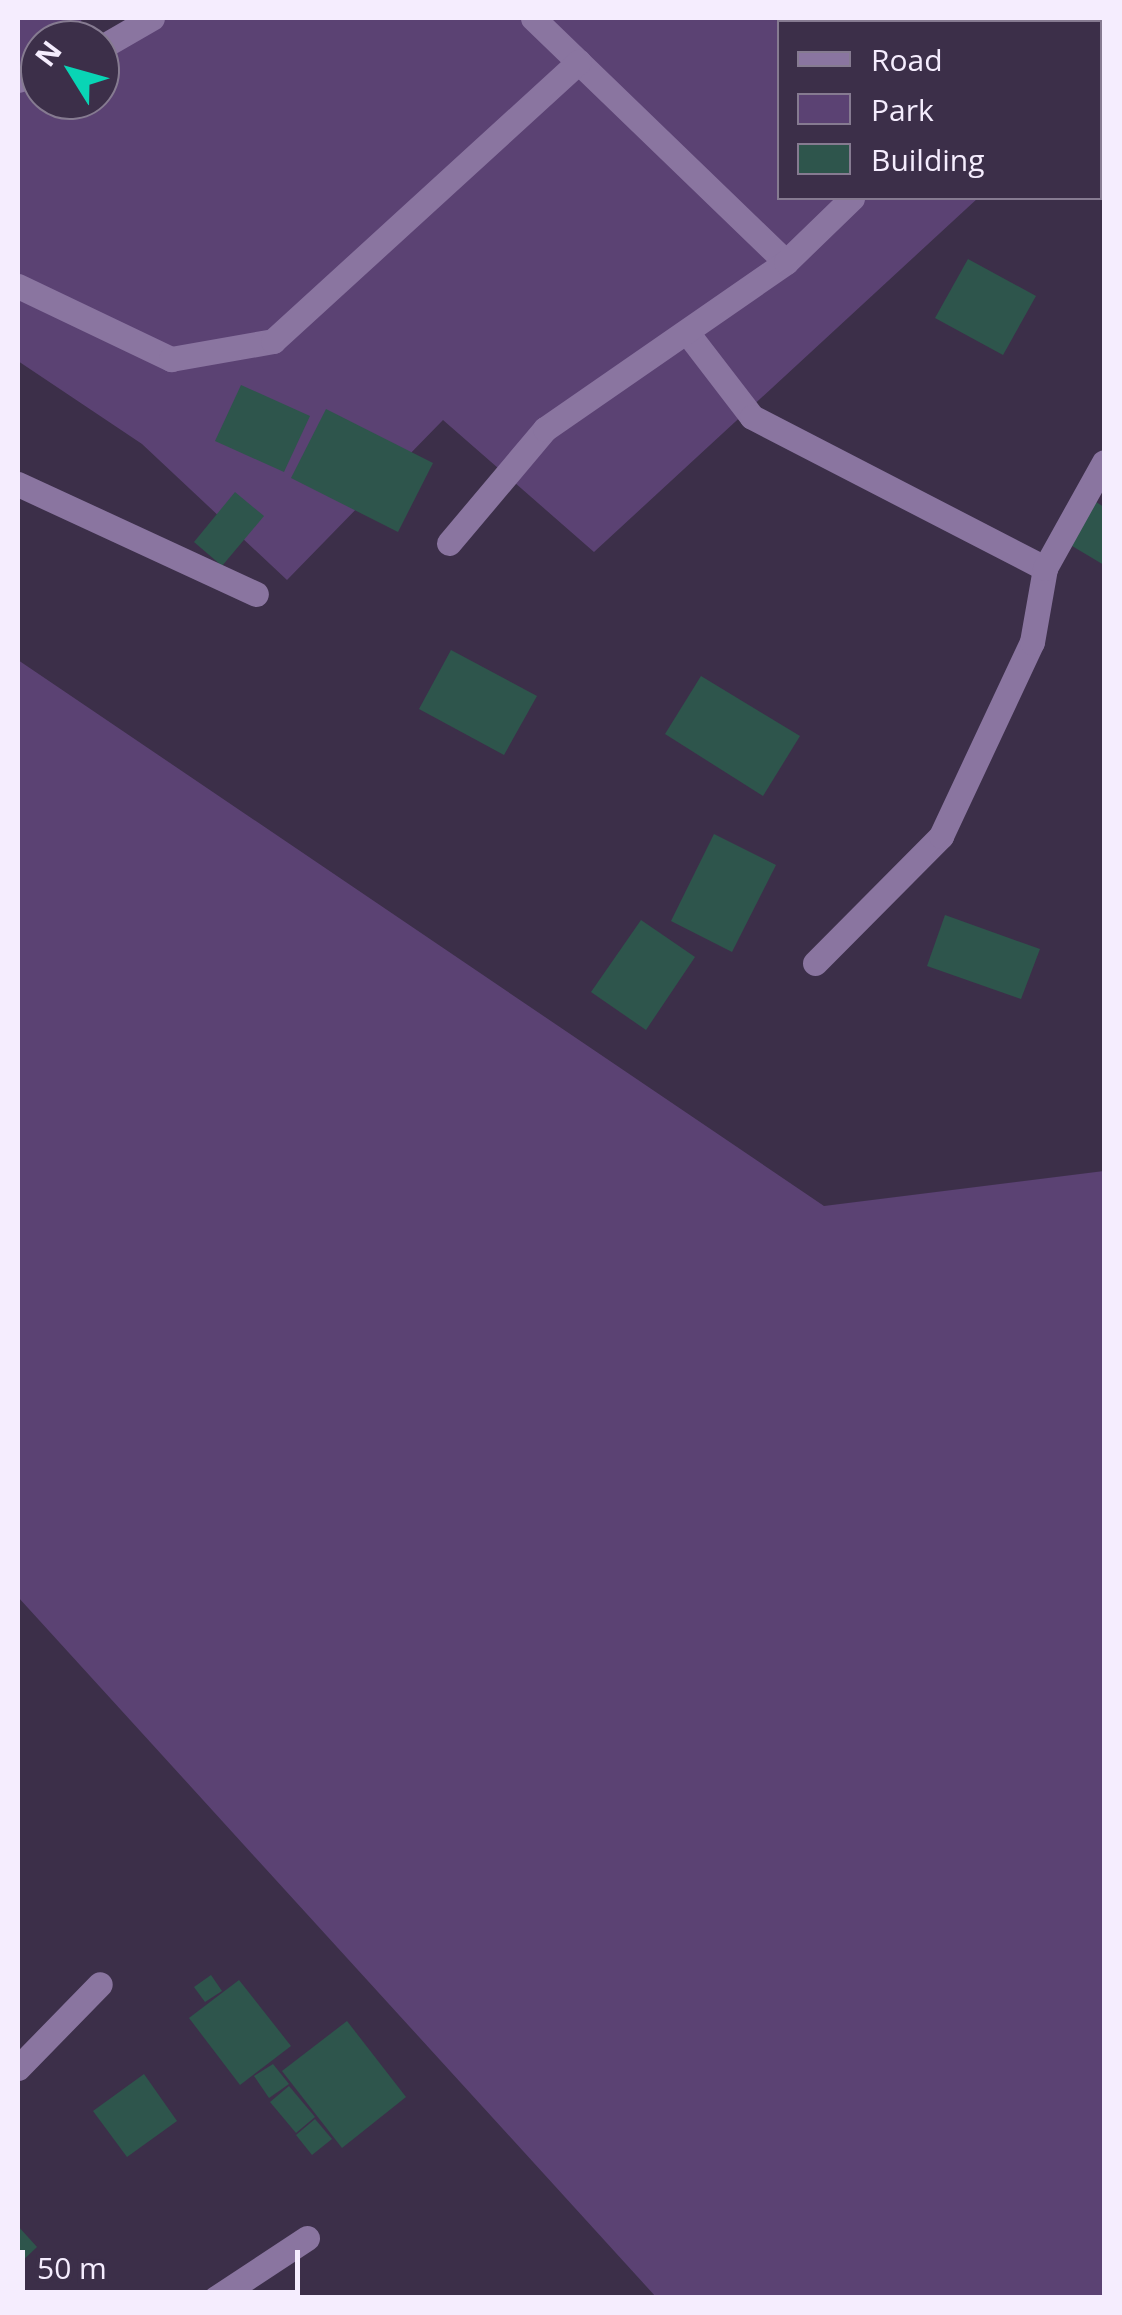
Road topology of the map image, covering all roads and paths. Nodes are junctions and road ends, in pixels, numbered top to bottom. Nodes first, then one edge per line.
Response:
1 (152, 18) edge
2 (533, 18) edge
3 (120, 36) edge
4 (579, 62) junction
5 (850, 200) edge
6 (786, 262) junction
7 (18, 286) edge
8 (689, 335) junction
9 (1104, 462) edge
10 (18, 484) edge
11 (449, 543) dead end
12 (1045, 568) junction
13 (256, 594) dead end
14 (815, 963) dead end
15 (100, 1984) dead end
16 (18, 2068) edge
17 (307, 2238) dead end
18 (216, 2298) edge

1 - 3 street
2 - 4 street
4 - 6 street
4 - 7 street
5 - 6 street
6 - 8 street
8 - 11 street
8 - 12 street
9 - 12 street
10 - 13 street
12 - 14 street
15 - 16 street
17 - 18 street

